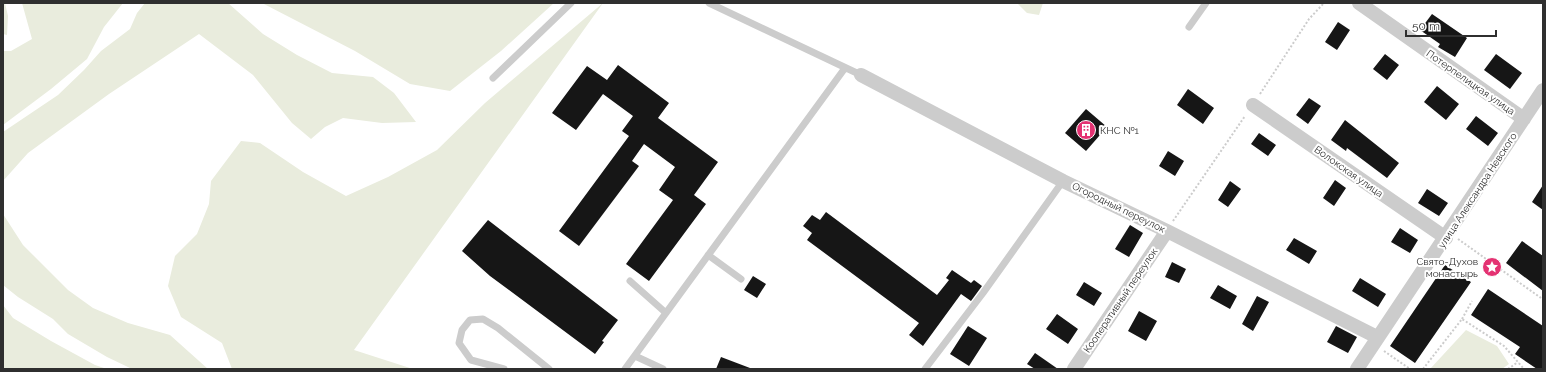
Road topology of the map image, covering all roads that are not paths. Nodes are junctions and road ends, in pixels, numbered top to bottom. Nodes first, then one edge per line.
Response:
1 (571, 3) edge
2 (709, 3) edge
3 (1206, 3) edge
4 (1359, 3) edge
5 (1189, 27) dead end
6 (845, 68) junction
7 (862, 76) joint
8 (493, 78) dead end
9 (1543, 90) edge
10 (1253, 105) dead end
11 (1524, 119) junction
12 (1063, 181) junction
13 (1167, 231) junction
14 (1447, 235) junction
15 (708, 255) junction
16 (741, 279) dead end
17 (630, 280) dead end
18 (666, 313) junction
19 (1375, 340) junction
20 (635, 356) junction
21 (504, 369) edge
22 (550, 369) edge
23 (625, 369) edge
24 (663, 369) edge
25 (925, 369) edge
26 (1074, 369) edge
27 (1357, 369) edge

1 - 8 lane
2 - 6 lane
3 - 5 lane
4 - 11 street, Потерпелицкая улица
6 - 7 lane
6 - 15 lane
7 - 12 street, Огородный переулок
9 - 11 street, улица Александра Невского
10 - 14 street, Волокская улица
11 - 14 street, улица Александра Невского
12 - 13 street, Огородный переулок
12 - 25 lane
13 - 19 street, Огородный переулок
13 - 26 street, Кооперативный переулок
14 - 19 street, улица Александра Невского
15 - 16 lane
15 - 18 lane
17 - 18 lane
18 - 20 lane
19 - 27 street, улица Александра Невского
20 - 23 lane
20 - 24 lane
21 - 22 lane

